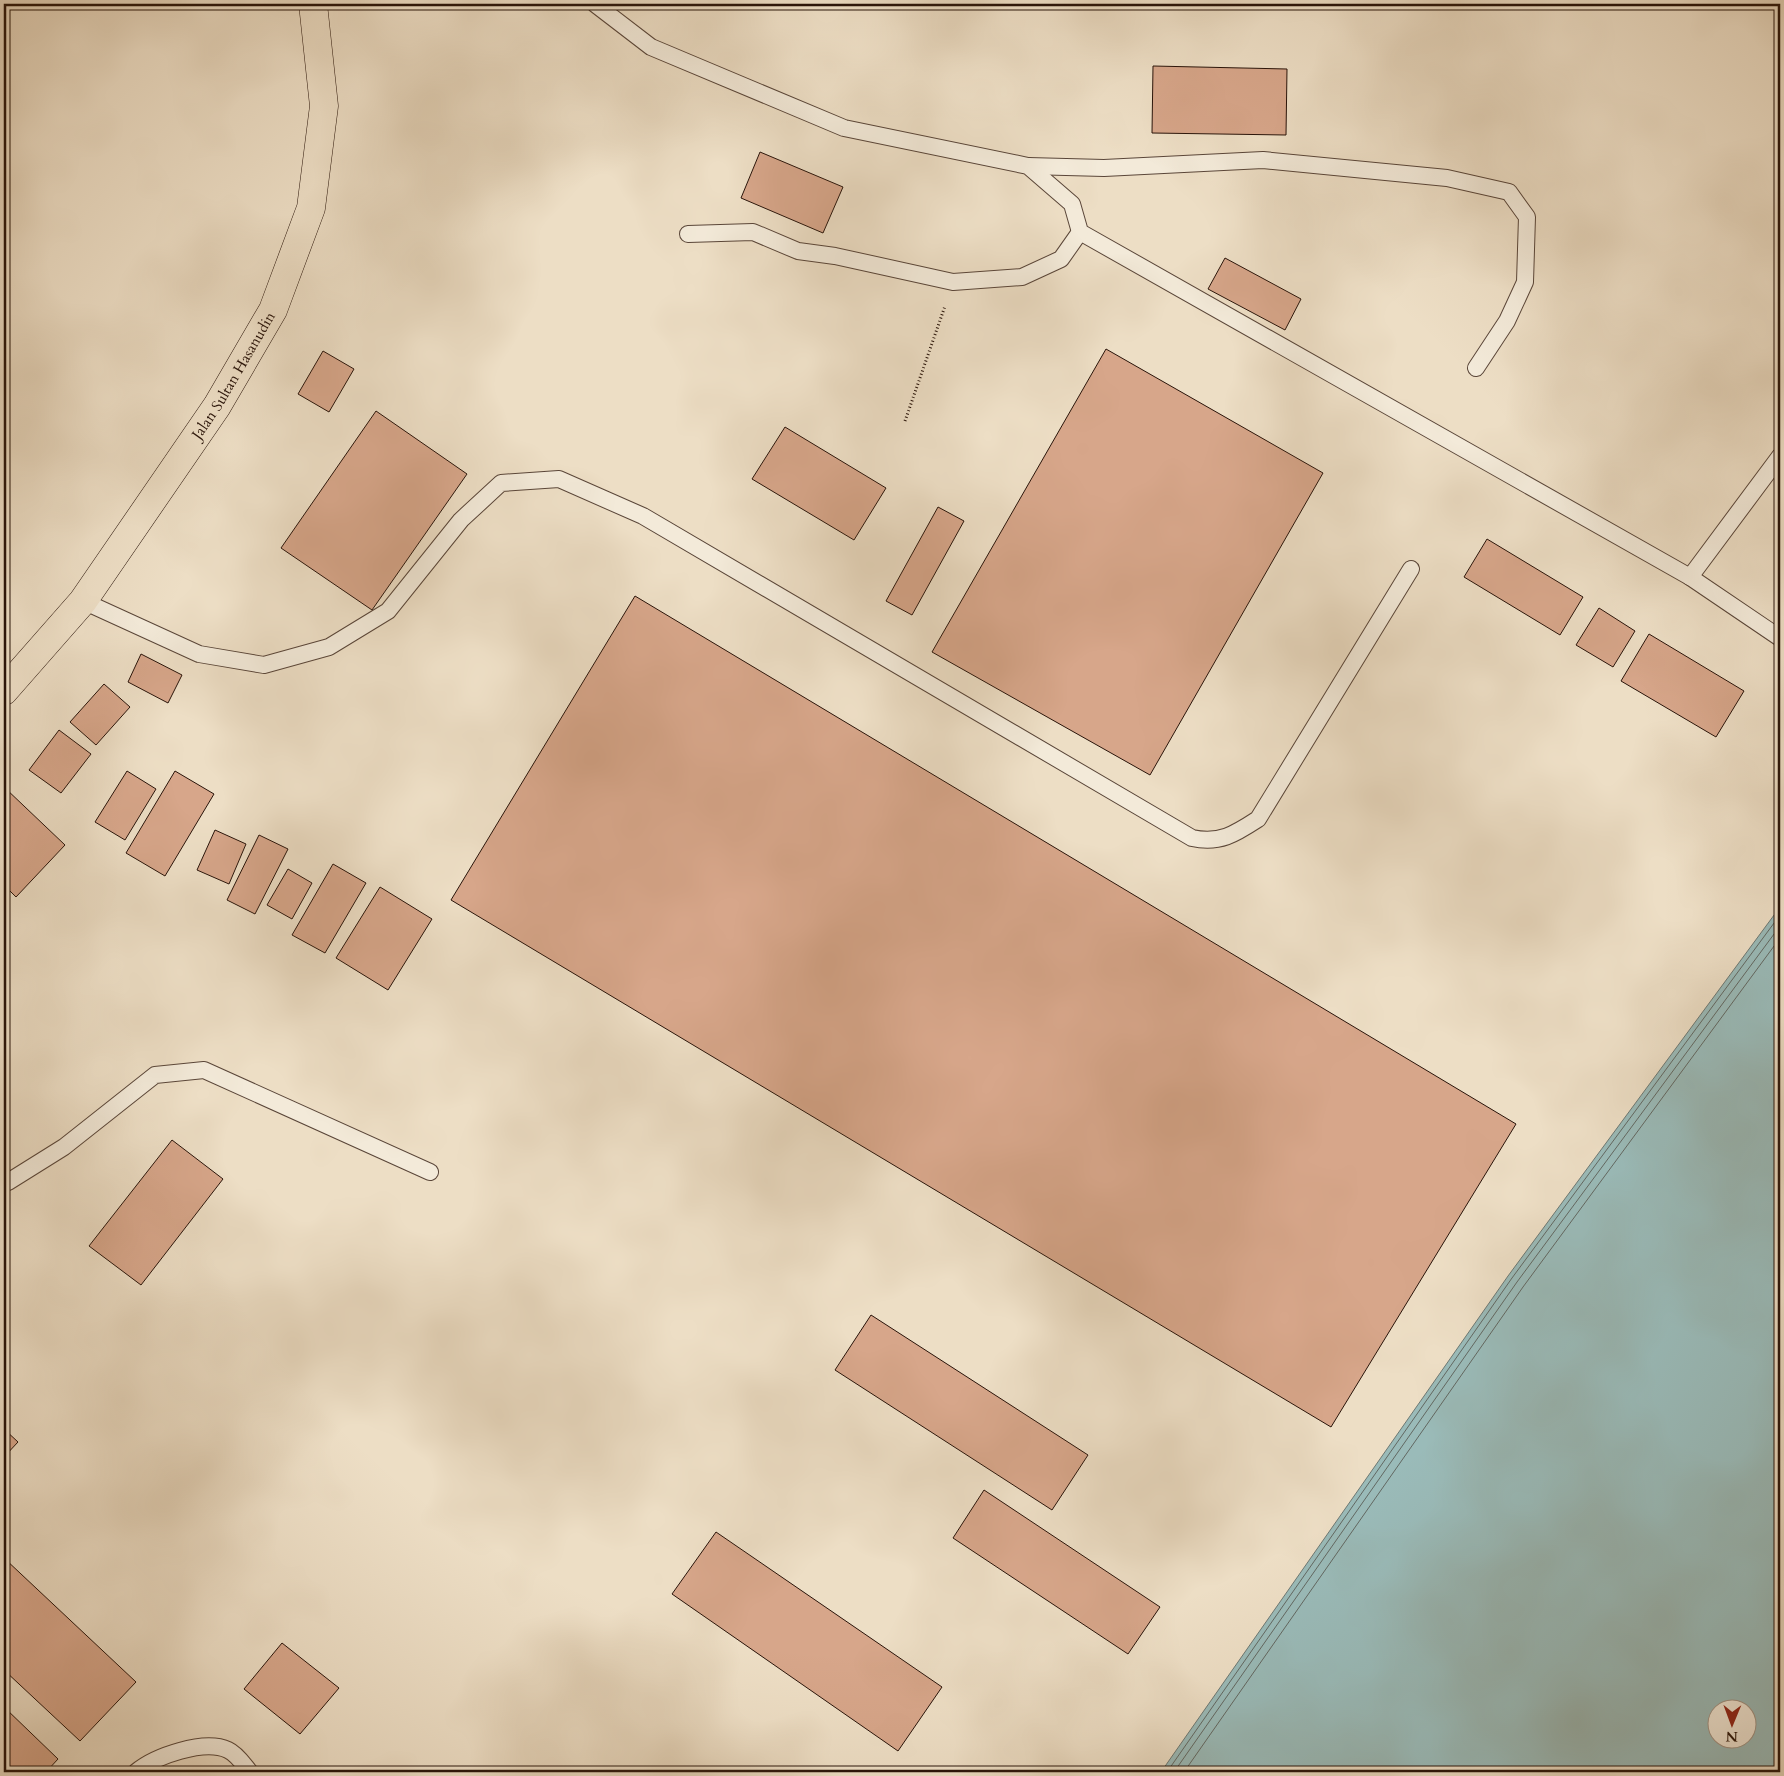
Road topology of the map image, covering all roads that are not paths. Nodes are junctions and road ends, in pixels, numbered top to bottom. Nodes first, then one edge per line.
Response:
1 (313, 4) edge
2 (594, 4) edge
3 (1028, 166) junction
4 (1080, 232) junction
5 (688, 234) dead end
6 (1476, 368) dead end
7 (1780, 456) edge
8 (1411, 569) dead end
9 (1690, 577) junction
10 (84, 601) junction
11 (1780, 638) edge
12 (4, 691) edge
13 (430, 1172) dead end
14 (4, 1182) edge
15 (136, 1772) edge
16 (250, 1772) edge

1 - 10 main road, Jalan Sultan Hasanudin
2 - 3 lane
3 - 4 lane
3 - 6 lane
4 - 5 lane
4 - 9 lane
7 - 9 lane
8 - 10 lane
9 - 11 lane
10 - 12 main road, Jalan Sultan Hasanudin
13 - 14 lane
15 - 16 lane

